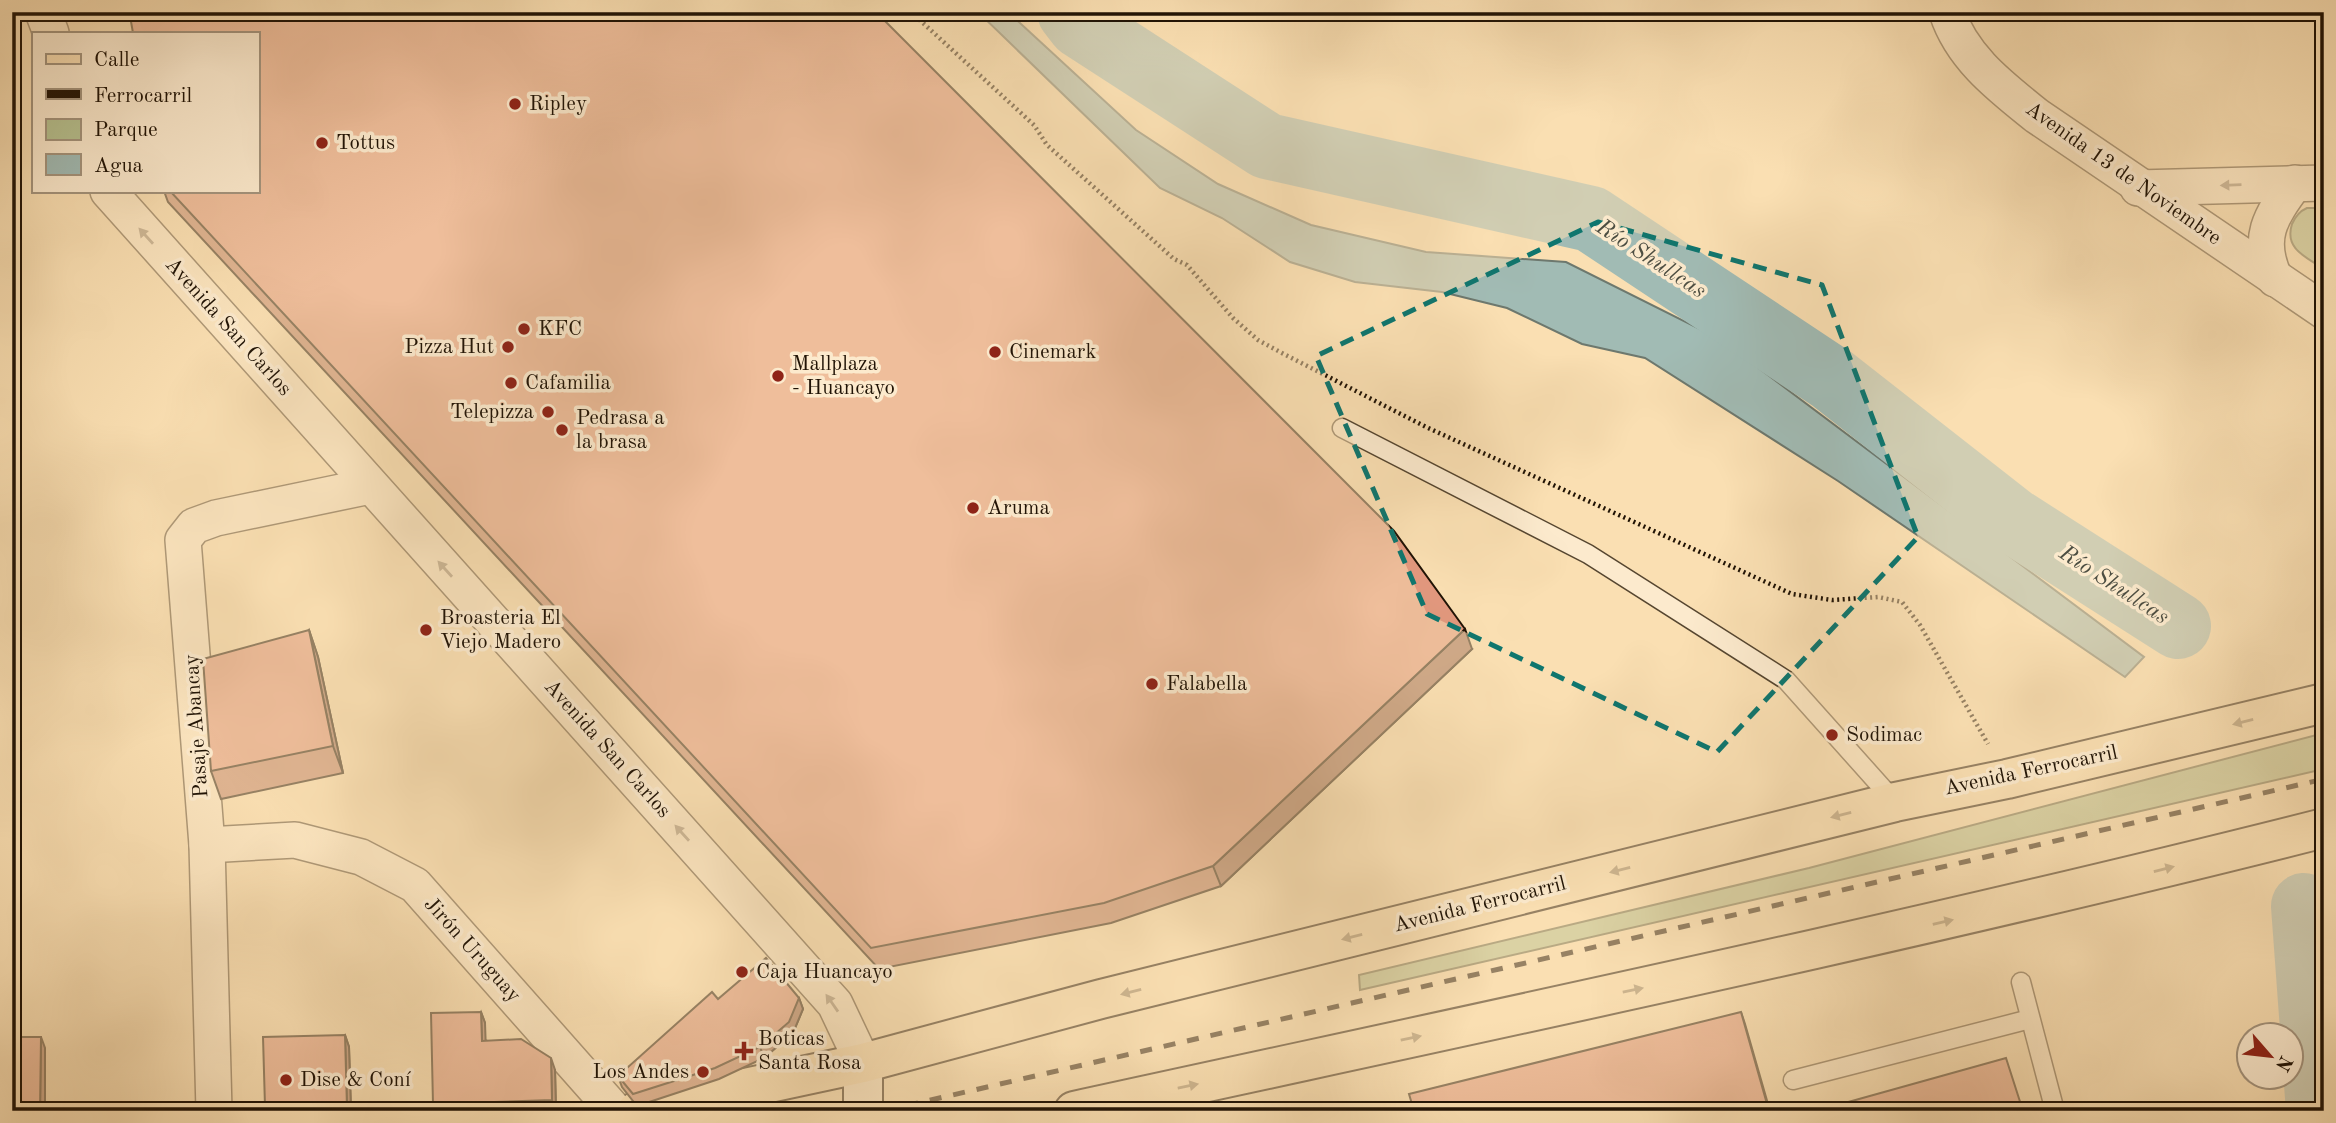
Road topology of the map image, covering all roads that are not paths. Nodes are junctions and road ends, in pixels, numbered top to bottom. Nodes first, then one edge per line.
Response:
1 (43, 12) edge
2 (1947, 12) edge
3 (51, 32) edge
4 (2310, 183) edge
5 (2138, 188) junction
6 (109, 192) edge
7 (2275, 279) junction
8 (2324, 311) edge
9 (1342, 428) dead end
10 (370, 486) junction
11 (2317, 705) edge
12 (1913, 797) junction
13 (2324, 828) edge
14 (206, 845) junction
15 (2021, 982) dead end
16 (2030, 1019) junction
17 (863, 1063) junction
18 (1793, 1080) dead end
19 (214, 1111) edge
20 (615, 1111) edge
21 (638, 1111) edge
22 (863, 1111) edge
23 (1074, 1111) edge
24 (2055, 1111) edge

1 - 3 street
2 - 5 street, Avenida 13 de Noviembre
4 -> 5 street
4 - 7 street
5 - 7 street, Avenida 13 de Noviembre
10 -> 6 street, Avenida San Carlos
7 - 8 street, Avenida 13 de Noviembre
9 - 12 lane
10 - 14 street, Pasaje Abancay
17 -> 10 street, Avenida San Carlos
11 -> 12 main road, Avenida Ferrocarril
12 -> 17 main road, Avenida Ferrocarril
23 -> 13 main road
14 - 19 street, Pasaje Abancay
14 - 20 street, Jirón Uruguay
15 - 16 lane
16 - 18 lane
16 - 24 lane
17 - 21 main road, Avenida Ferrocarril
17 - 22 main road, Avenida San Carlos

